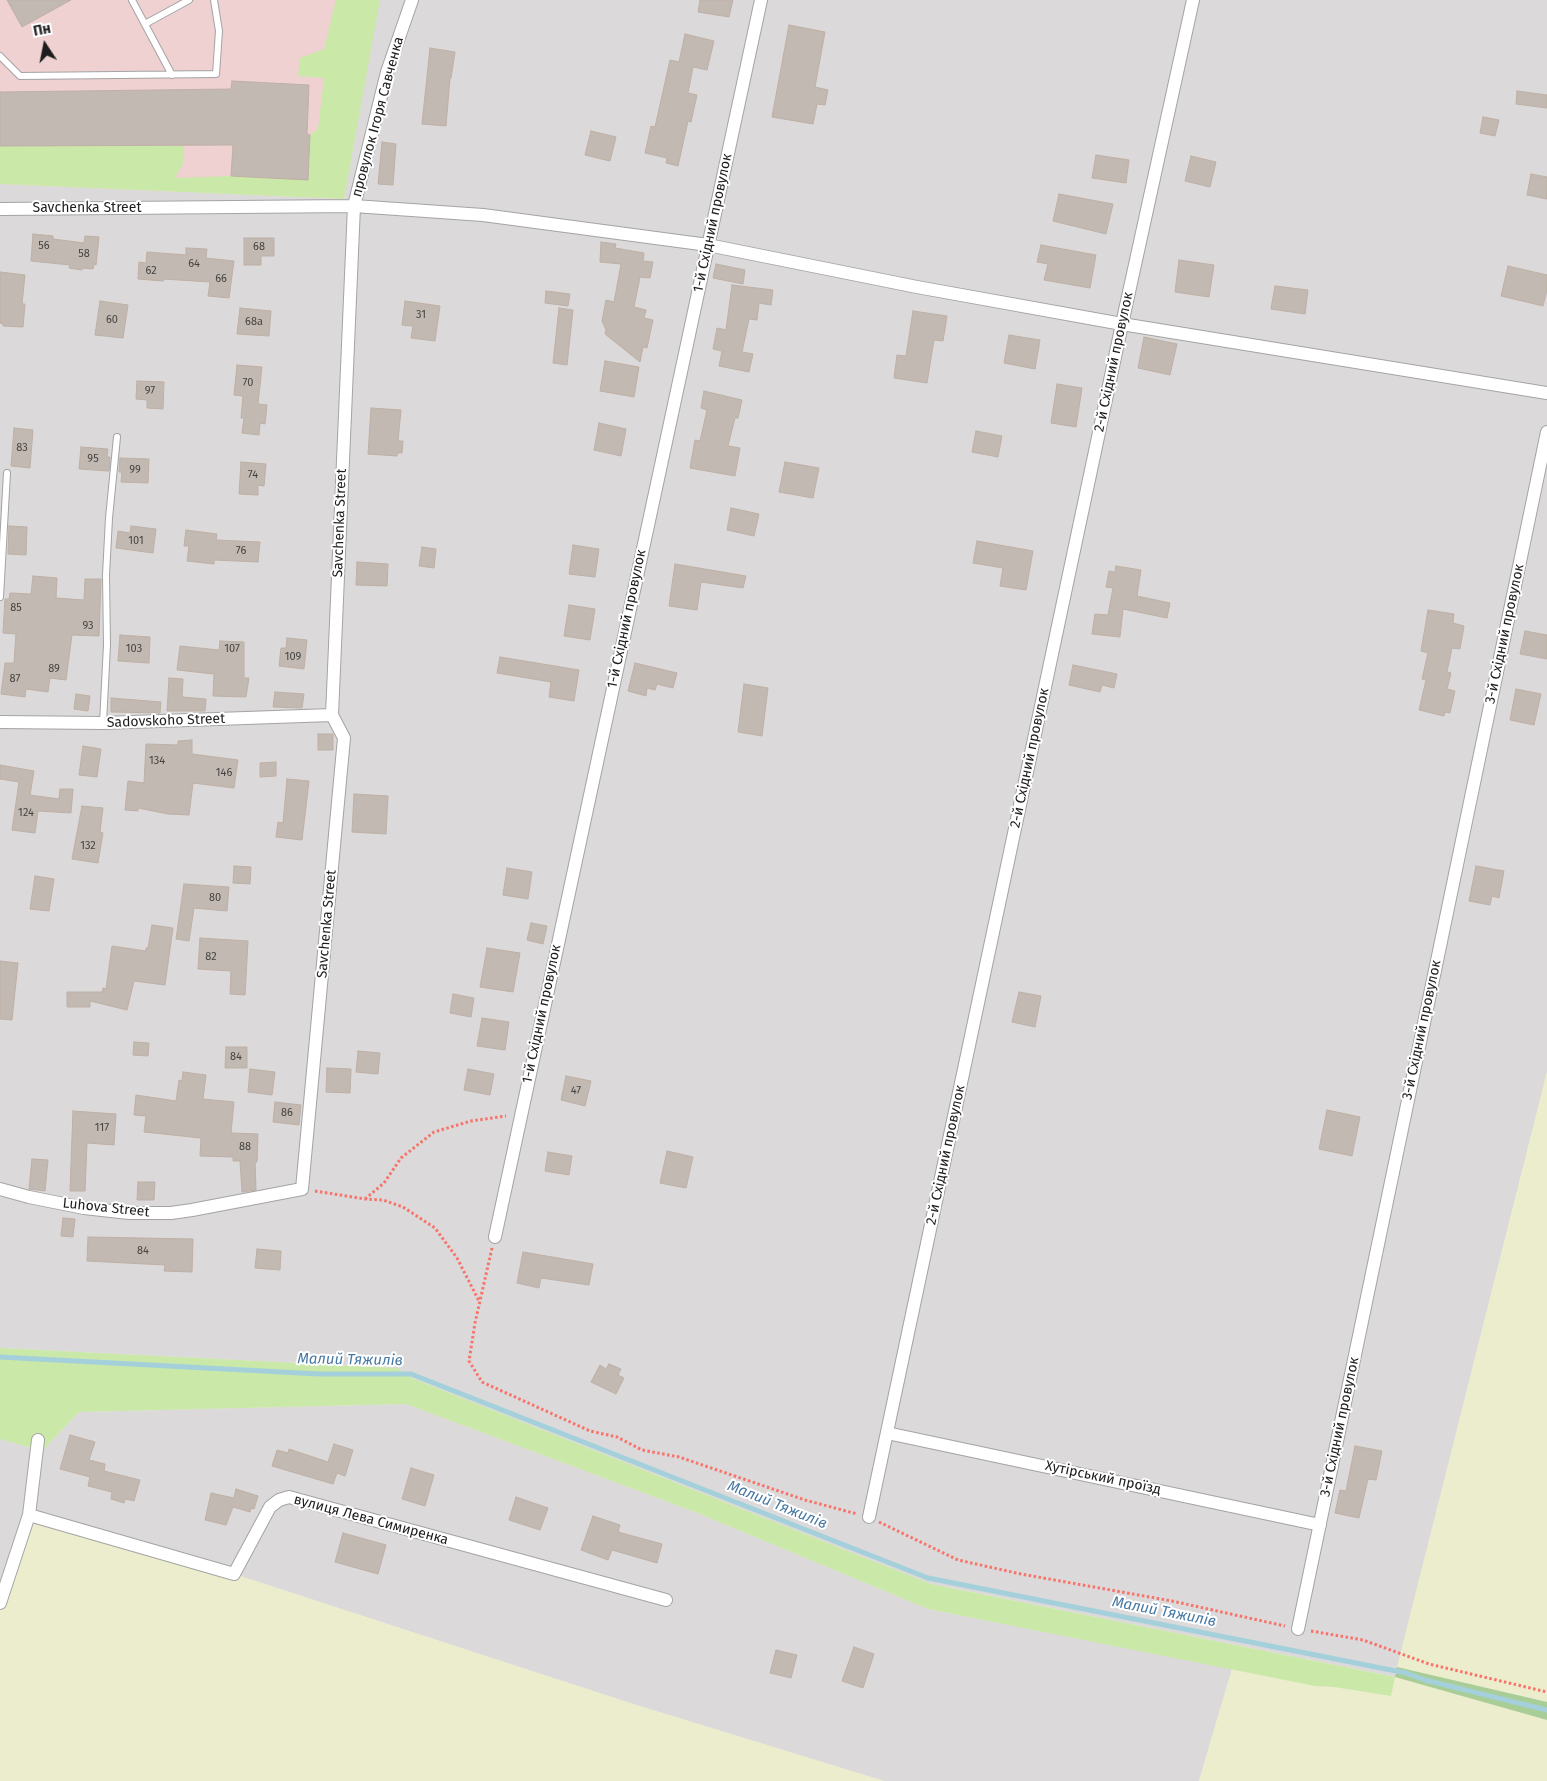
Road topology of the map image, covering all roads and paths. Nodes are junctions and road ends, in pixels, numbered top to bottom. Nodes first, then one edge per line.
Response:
1 (132, 0) edge
2 (189, 0) edge
3 (214, 0) edge
4 (412, 0) edge
5 (761, 0) edge
6 (1193, 0) edge
7 (145, 24) junction
8 (0, 56) edge
9 (172, 75) junction
10 (354, 206) junction
11 (0, 209) edge
12 (708, 245) junction
13 (1122, 324) junction
14 (1547, 393) edge
15 (1547, 432) edge
16 (117, 437) dead end
17 (7, 473) dead end
18 (0, 597) edge
19 (332, 715) junction
20 (0, 722) edge
21 (103, 723) junction
22 (521, 1112) junction
23 (302, 1189) junction
24 (0, 1190) edge
25 (365, 1199) junction
26 (495, 1237) joint
27 (480, 1301) junction
28 (887, 1433) junction
29 (38, 1440) dead end
30 (29, 1516) junction
31 (869, 1517) junction
32 (1320, 1525) junction
33 (666, 1600) dead end
34 (0, 1603) edge
35 (1298, 1629) junction
36 (1547, 1692) edge

1 - 7 lane
2 - 7 lane
3 - 9 lane
4 - 10 street, провулок Ігоря Савченка
5 - 12 street, 1-й Східний провулок
6 - 13 street, 2-й Східний провулок
7 - 9 lane
8 - 9 lane
10 - 11 street, Savchenka Street
10 - 12 street
10 - 19 street, Savchenka Street
12 - 13 street
12 - 22 street, 1-й Східний провулок
13 - 14 street
13 - 28 street, 2-й Східний провулок
15 - 32 street, 3-й Східний провулок
16 - 21 lane
17 - 18 lane
19 - 21 street, Sadovskoho Street
19 - 23 street, Savchenka Street
20 - 21 street, Sadovskoho Street
22 - 25 path
22 - 26 street, 1-й Східний провулок
23 - 24 street, Luhova Street
23 - 25 path
25 - 27 path
26 - 27 path
27 - 31 path
28 - 31 street, 2-й Східний провулок
28 - 32 street, Хутірський проїзд
29 - 30 street
30 - 33 street, вулиця Лева Симиренка
30 - 34 street
31 - 35 path
32 - 35 street, 3-й Східний провулок
35 - 36 path

